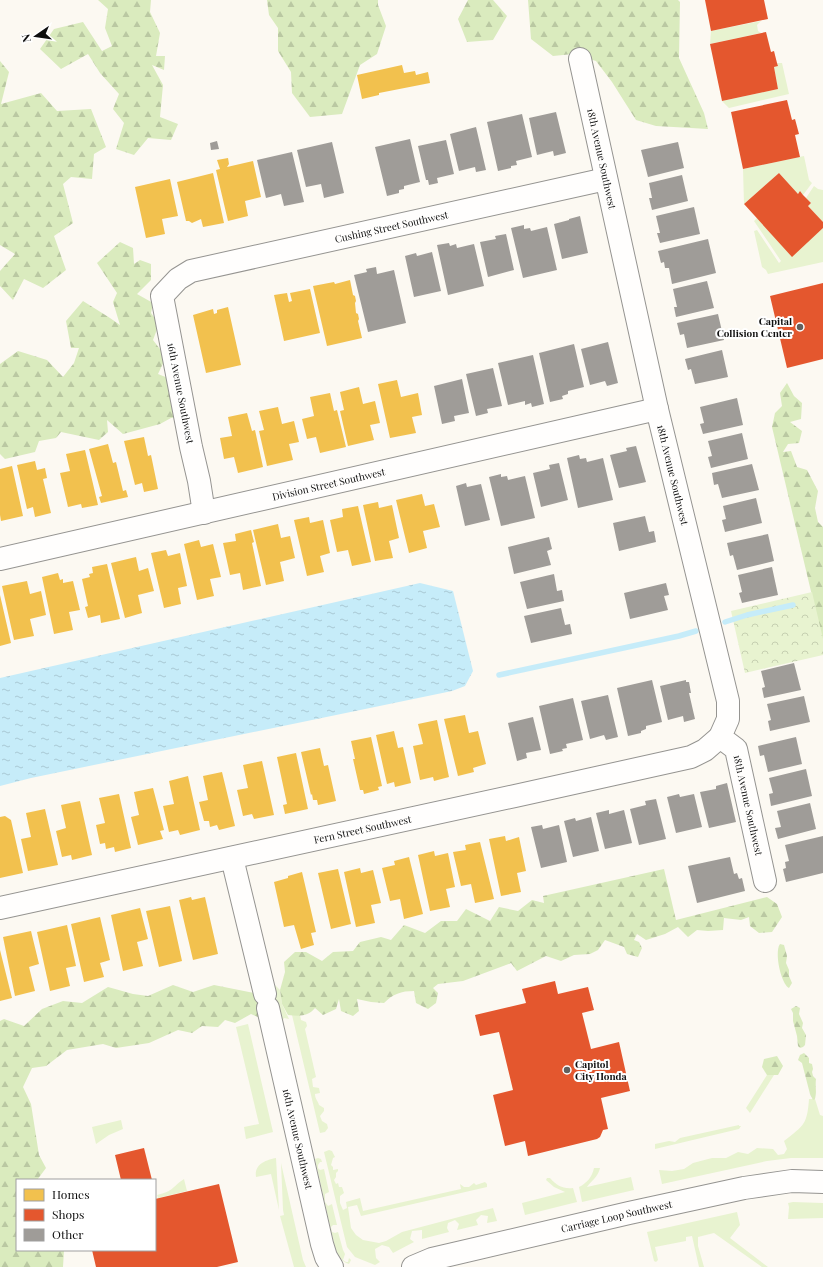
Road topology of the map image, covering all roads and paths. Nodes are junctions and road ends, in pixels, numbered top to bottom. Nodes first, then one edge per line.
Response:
1 (580, 59) dead end
2 (606, 179) junction
3 (178, 279) joint
4 (657, 409) junction
5 (204, 513) junction
6 (0, 559) edge
7 (720, 737) junction
8 (232, 858) junction
9 (765, 881) dead end
10 (0, 908) edge
11 (823, 1182) edge
12 (332, 1267) edge
13 (413, 1267) edge

1 - 2 street, 18th Avenue Southwest
2 - 3 street, Cushing Street Southwest
2 - 4 street, 18th Avenue Southwest
3 - 5 street, 16th Avenue Southwest
4 - 5 street, Division Street Southwest
4 - 7 street, 18th Avenue Southwest
5 - 6 street, Division Street Southwest
7 - 8 street, Fern Street Southwest
7 - 9 street, 18th Avenue Southwest
8 - 10 street, Fern Street Southwest
8 - 12 street, 16th Avenue Southwest
11 - 13 street, Carriage Loop Southwest

